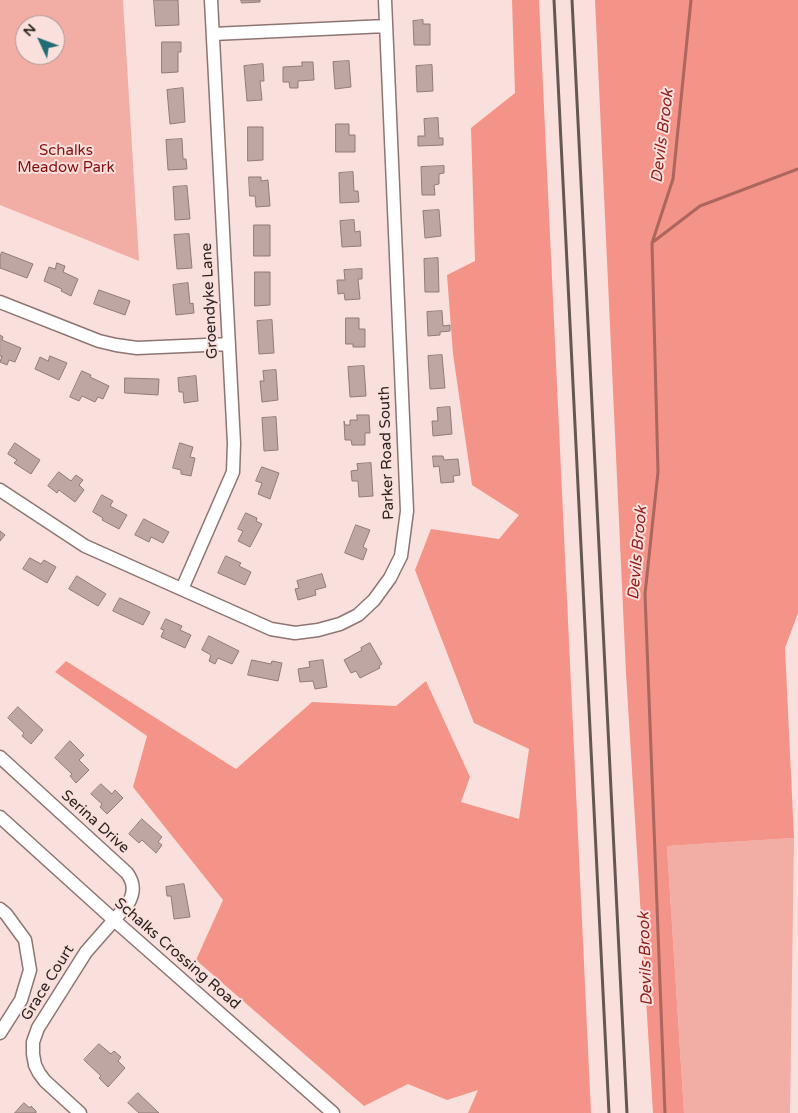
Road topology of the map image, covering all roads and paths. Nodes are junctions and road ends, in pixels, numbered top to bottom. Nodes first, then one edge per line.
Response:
1 (211, 0) edge
2 (385, 0) edge
3 (386, 26) junction
4 (213, 34) junction
5 (0, 302) edge
6 (229, 344) junction
7 (0, 490) edge
8 (182, 589) junction
9 (0, 757) edge
10 (0, 817) edge
11 (0, 909) edge
12 (114, 920) junction
13 (0, 1033) edge
14 (80, 1113) edge
15 (333, 1113) edge

1 - 4 street, Groendyke Lane
2 - 3 street, Parker Road South
3 - 4 street
3 - 8 street, Parker Road South
4 - 6 street, Groendyke Lane
5 - 6 street
6 - 8 street, Groendyke Lane
7 - 8 street, Parker Road South
9 - 12 street, Serina Drive
10 - 12 street, Schalks Crossing Road
11 - 13 street
12 - 14 street, Grace Court
12 - 15 street, Schalks Crossing Road

